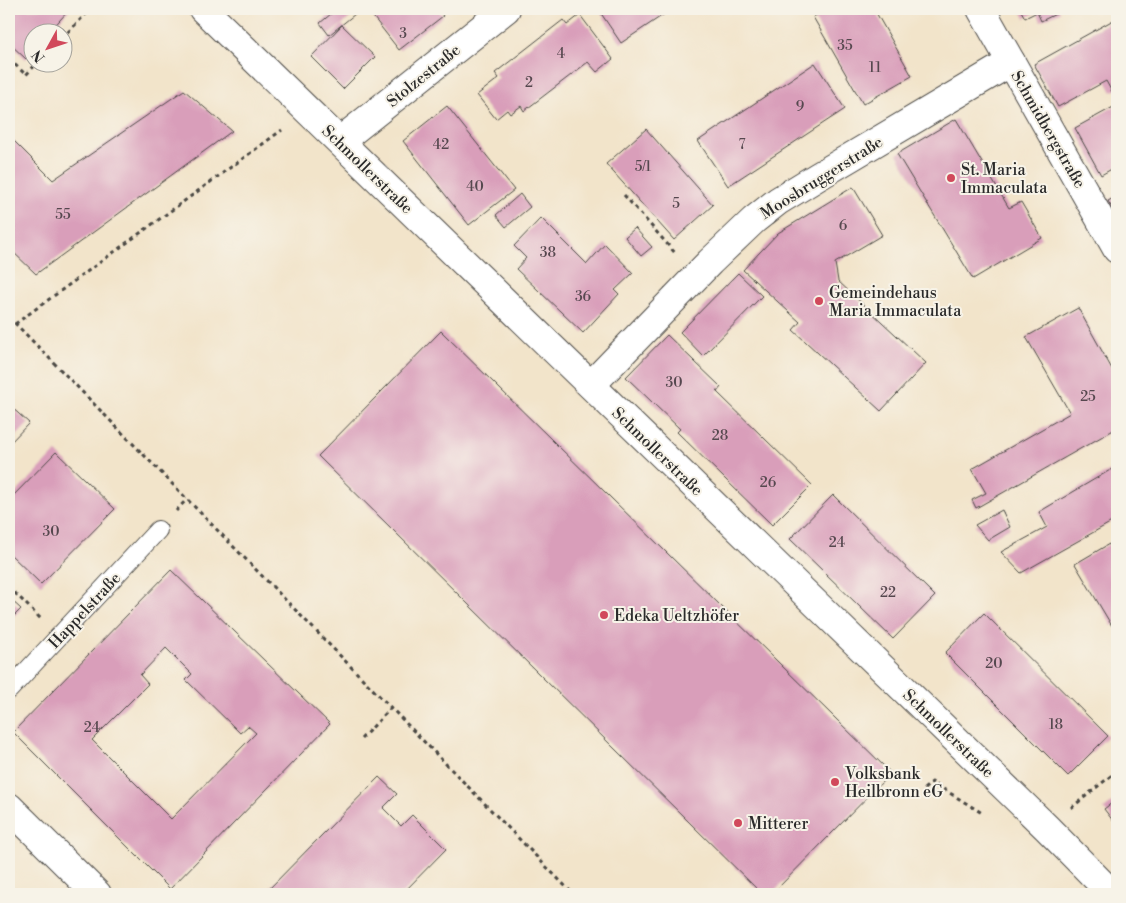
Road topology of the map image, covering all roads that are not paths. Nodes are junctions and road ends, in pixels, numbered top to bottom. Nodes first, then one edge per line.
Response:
1 (203, 9) edge
2 (506, 9) edge
3 (981, 9) edge
4 (1011, 62) junction
5 (340, 141) junction
6 (1117, 249) edge
7 (591, 385) junction
8 (158, 530) dead end
9 (9, 690) edge
10 (9, 807) edge
11 (98, 894) edge
12 (1112, 894) edge

1 - 5 street, Schmollerstraße
2 - 5 street, Stolzestraße
3 - 4 street, Schmidbergstraße
4 - 6 street, Schmidbergstraße
4 - 7 street, Moosbruggerstraße
5 - 7 street, Schmollerstraße
7 - 12 street, Schmollerstraße
8 - 9 lane, Happelstraße
10 - 11 street

